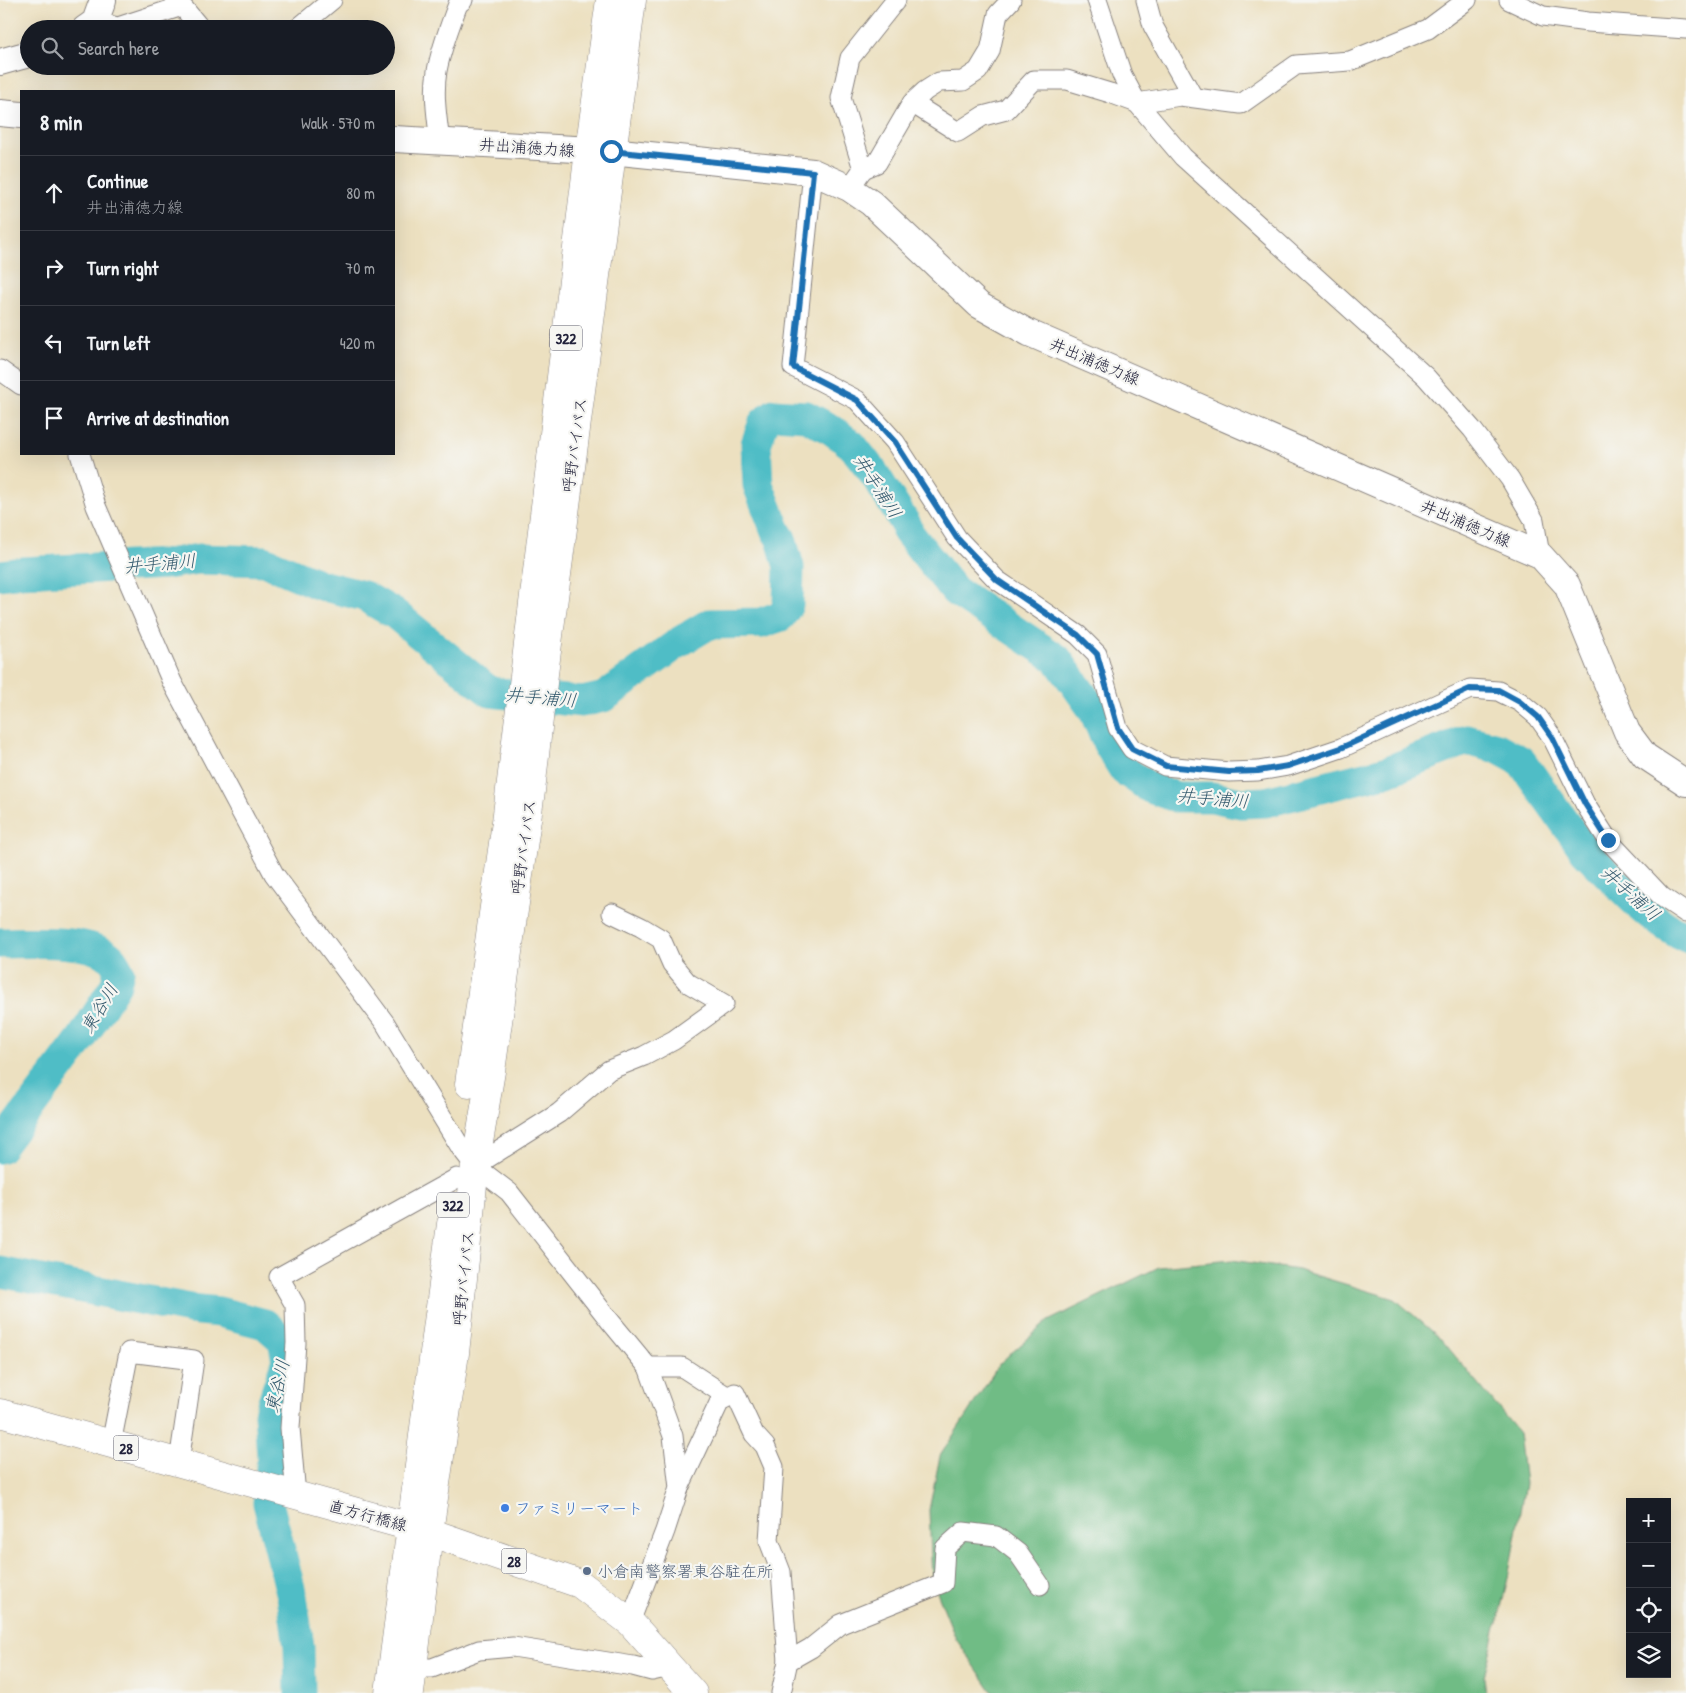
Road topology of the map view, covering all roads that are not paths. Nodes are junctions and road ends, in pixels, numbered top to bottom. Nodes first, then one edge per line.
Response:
1 (332, 0) edge
2 (462, 0) edge
3 (610, 0) edge
4 (632, 0) edge
5 (896, 0) edge
6 (1011, 0) edge
7 (1097, 0) edge
8 (1146, 0) edge
9 (1468, 0) edge
10 (1509, 0) edge
11 (139, 20) edge
12 (194, 20) edge
13 (308, 20) edge
14 (1686, 29) edge
15 (20, 56) edge
16 (0, 62) edge
17 (1193, 97) junction
18 (912, 103) junction
19 (1137, 103) junction
20 (0, 113) edge
21 (20, 115) edge
22 (395, 139) edge
23 (440, 142) junction
24 (600, 151) junction
25 (813, 172) junction
26 (856, 179) junction
27 (0, 370) edge
28 (20, 384) edge
29 (80, 455) edge
30 (1540, 555) junction
31 (1686, 783) edge
32 (612, 913) dead end
33 (1686, 913) edge
34 (464, 1164) junction
35 (648, 1368) junction
36 (728, 1397) junction
37 (0, 1413) edge
38 (111, 1444) junction
39 (179, 1462) junction
40 (679, 1488) junction
41 (296, 1495) junction
42 (420, 1529) junction
43 (1040, 1585) dead end
44 (630, 1622) junction
45 (788, 1661) junction
46 (670, 1667) junction
47 (397, 1688) edge
48 (693, 1693) edge
49 (781, 1693) edge

1 - 13 street
2 - 23 street
3 - 24 main road, 呼野バイパス / 322
4 - 24 main road, 呼野バイパス / 322
5 - 26 street
6 - 18 street
7 - 19 street
8 - 17 street
9 - 17 street
10 - 14 street
11 - 12 street
15 - 16 main road
17 - 19 street
18 - 19 street
18 - 26 street
19 - 30 street
20 - 21 main road
22 - 23 main road, 井出浦徳力線
23 - 24 main road, 井出浦徳力線
24 - 25 main road, 井出浦徳力線
24 - 34 main road, 呼野バイパス / 322
25 - 26 main road, 井出浦徳力線
25 - 33 street
26 - 30 main road, 井出浦徳力線
27 - 28 street
29 - 34 street
30 - 31 main road, 井出浦徳力線
32 - 34 street
34 - 35 street
34 - 41 street
34 - 42 main road, 呼野バイパス / 322
35 - 36 street
35 - 40 street
36 - 40 street
36 - 45 street
37 - 38 main road, 直方行橋線 / 28
38 - 39 main road, 直方行橋線 / 28
38 - 39 street
39 - 41 main road, 直方行橋線 / 28
40 - 44 street
41 - 42 main road, 直方行橋線 / 28
42 - 44 main road, 直方行橋線 / 28
42 - 47 main road, 呼野バイパス / 322
43 - 45 street
44 - 46 main road, 直方行橋線 / 28
45 - 49 street
46 - 47 street
46 - 48 main road, 直方行橋線 / 28

